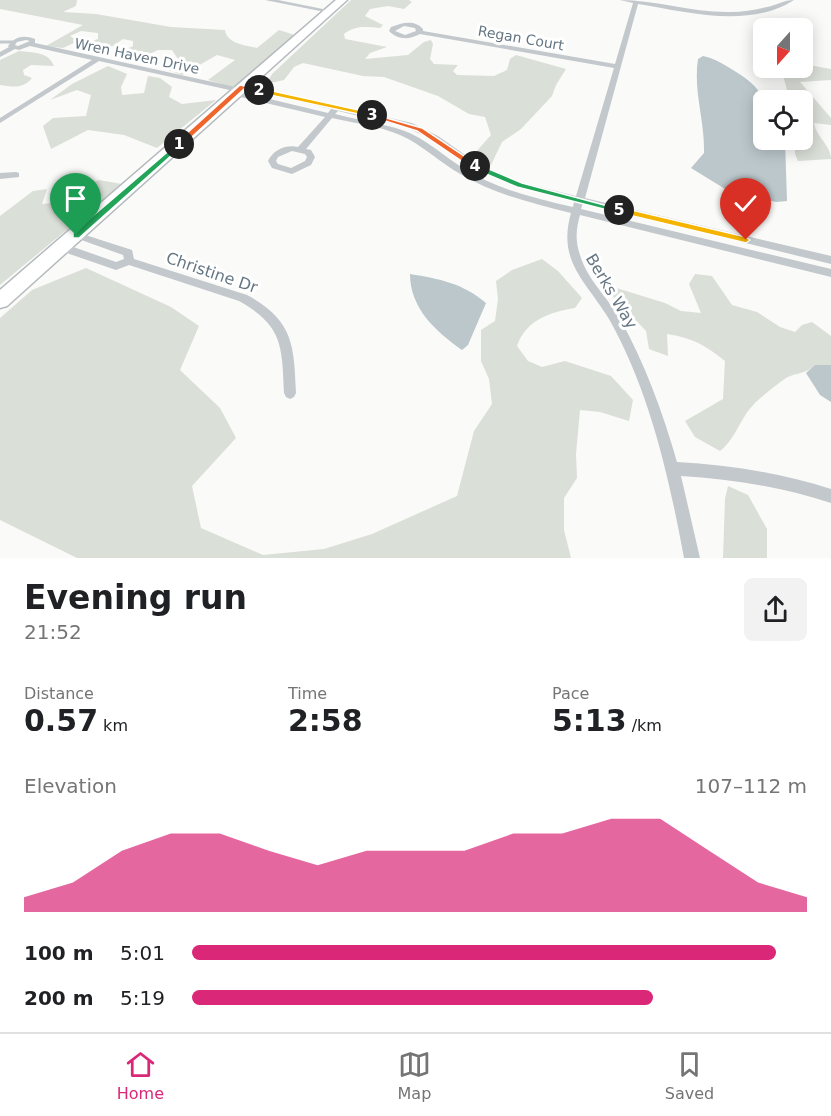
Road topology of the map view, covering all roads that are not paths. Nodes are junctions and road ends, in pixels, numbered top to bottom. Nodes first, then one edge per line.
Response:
1 (268, 0) edge
2 (342, 0) edge
3 (623, 0) edge
4 (791, 0) edge
5 (636, 2) junction
6 (330, 11) junction
7 (419, 32) dead end
8 (0, 42) edge
9 (14, 45) junction
10 (0, 55) edge
11 (98, 59) junction
12 (618, 67) junction
13 (239, 90) junction
14 (334, 111) junction
15 (0, 121) edge
16 (301, 148) dead end
17 (16, 175) dead end
18 (0, 176) edge
19 (579, 206) junction
20 (76, 235) junction
21 (62, 247) junction
22 (831, 260) edge
23 (129, 261) junction
24 (831, 273) edge
25 (0, 301) edge
26 (290, 393) dead end
27 (673, 469) junction
28 (831, 496) edge
29 (692, 558) edge

1 - 6 street
2 - 6 main road
3 - 5 street
4 - 5 street
5 - 12 street, Berks Way
6 - 13 main road
7 - 12 street, Regan Court
8 - 9 lane
9 - 10 street
9 - 11 street, Wren Haven Drive
11 - 13 street, Wren Haven Drive
11 - 15 street
12 - 19 street, Berks Way
13 - 14 street, Wren Haven Drive
13 - 20 main road
14 - 16 street
14 - 19 street, Wren Haven Drive
17 - 18 street
19 - 22 street
19 - 24 street
19 - 27 street, Berks Way
20 - 21 main road
20 - 23 street, Christine Dr
21 - 23 street, Christine Dr
21 - 25 main road
23 - 26 street, Christine Dr
27 - 28 street
27 - 29 street, Berks Way

